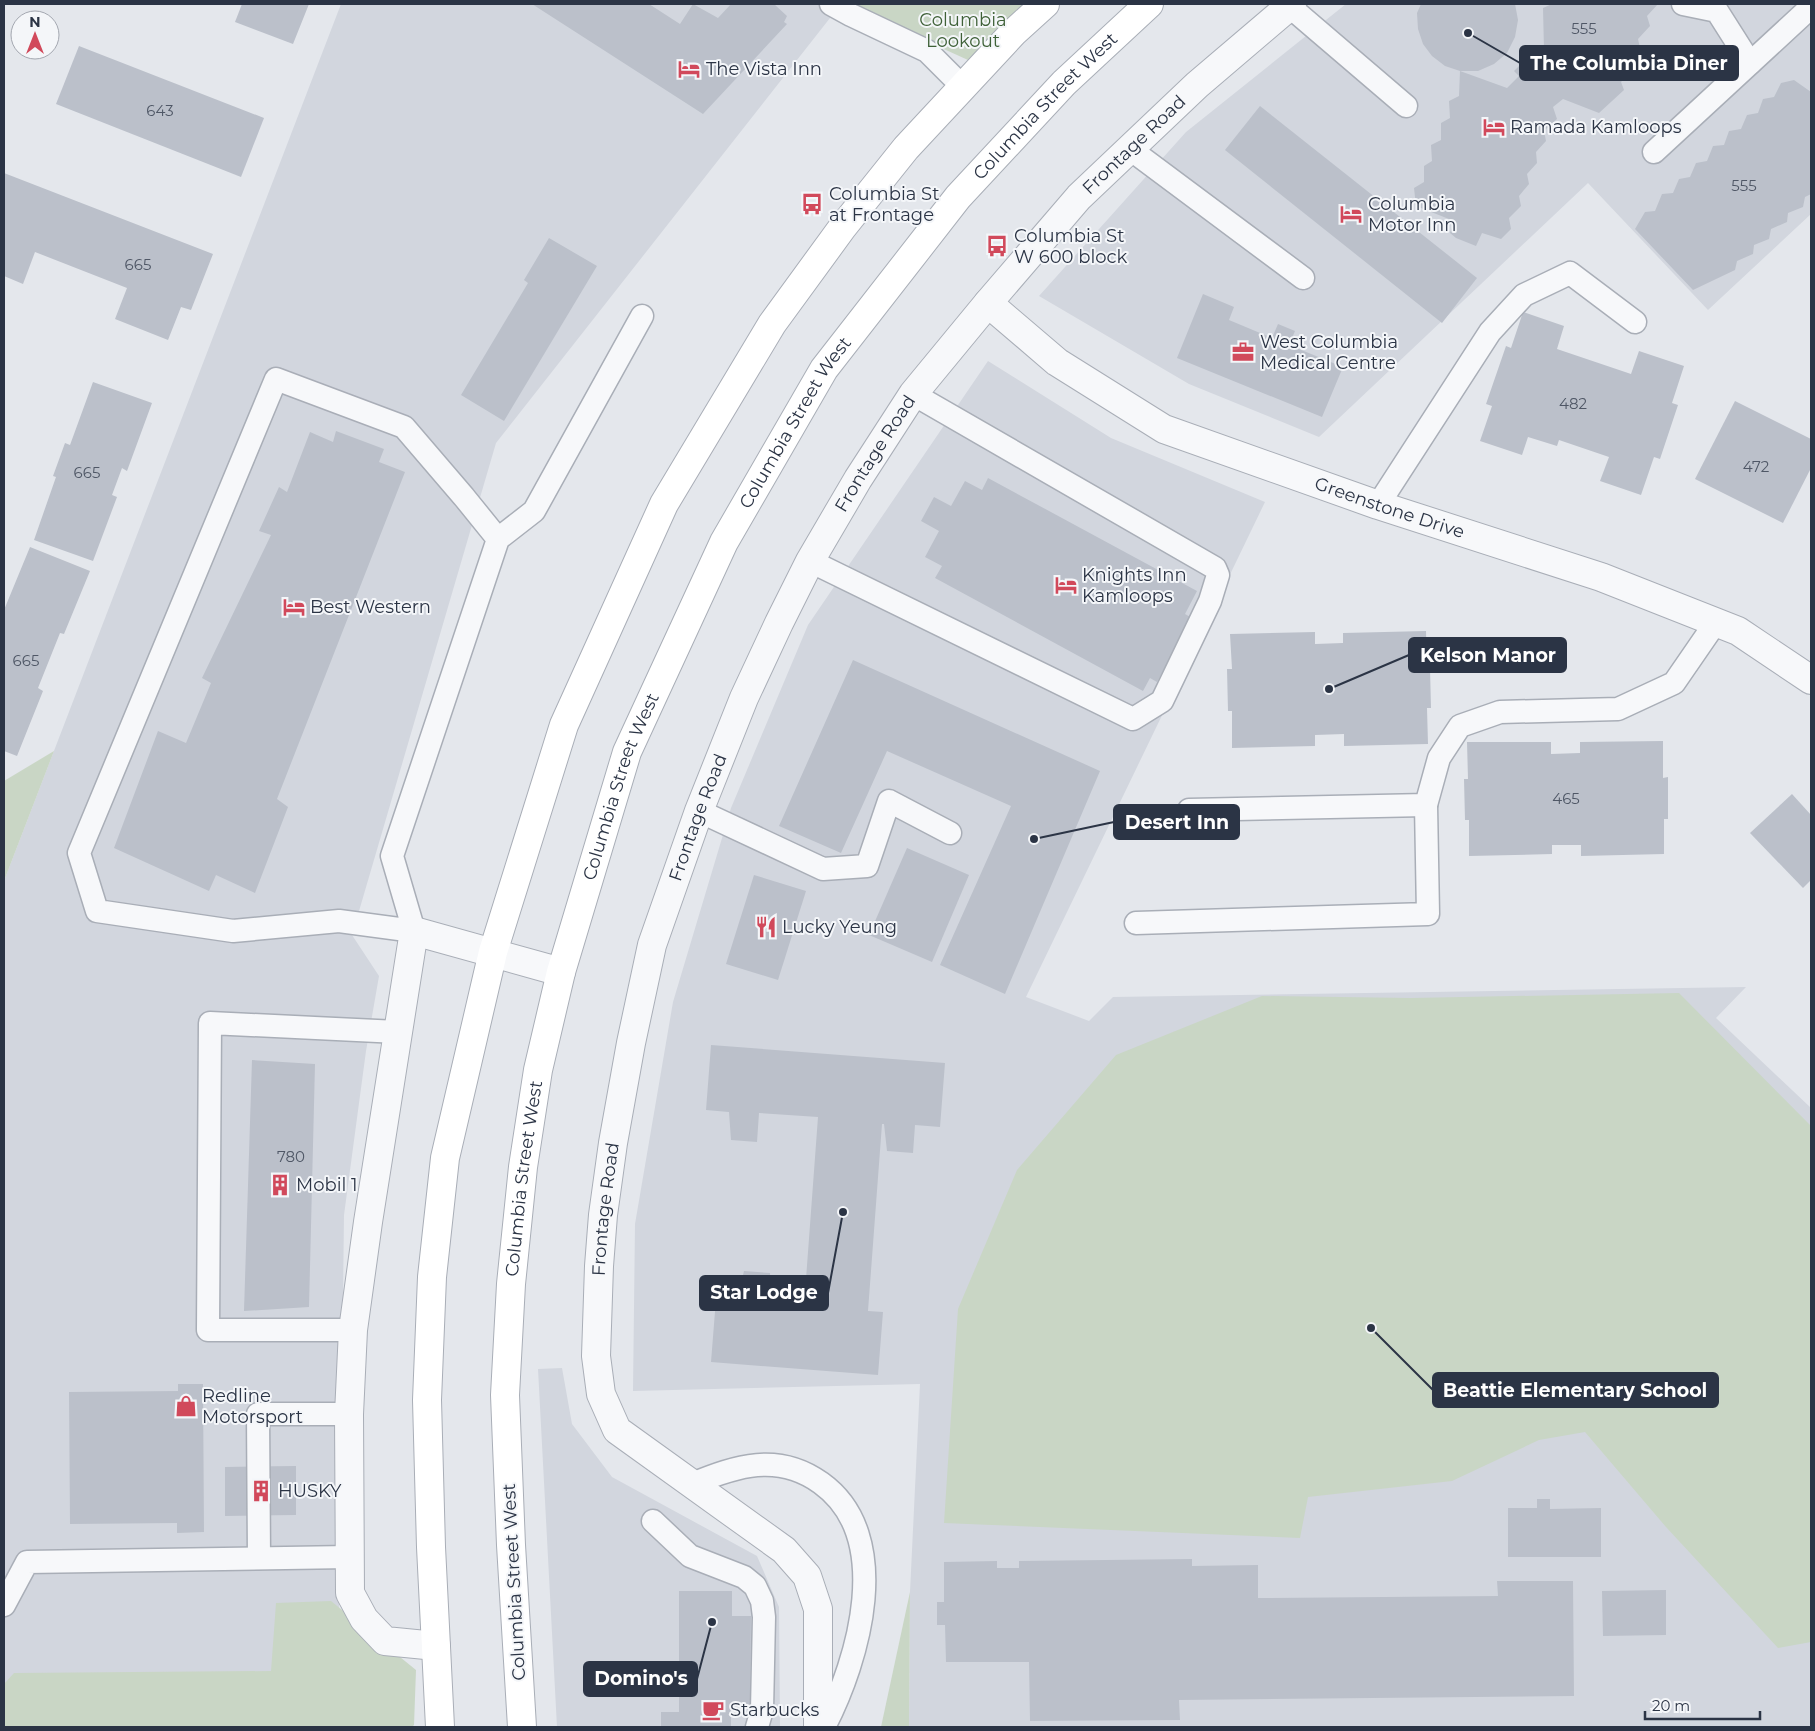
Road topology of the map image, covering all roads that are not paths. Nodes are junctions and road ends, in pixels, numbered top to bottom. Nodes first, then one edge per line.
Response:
1 (831, 4) edge
2 (1045, 4) edge
3 (1149, 4) edge
4 (1683, 4) edge
5 (1291, 5) edge
6 (1811, 7) edge
7 (1750, 64) junction
8 (962, 86) junction
9 (1406, 106) dead end
10 (1130, 149) junction
11 (1654, 152) dead end
12 (1303, 278) dead end
13 (988, 303) junction
14 (642, 316) dead end
15 (1635, 322) dead end
16 (913, 394) junction
17 (1378, 505) junction
18 (498, 539) junction
19 (810, 561) junction
20 (1716, 622) junction
21 (1811, 680) edge
22 (1426, 805) junction
23 (1188, 810) dead end
24 (699, 811) junction
25 (950, 833) dead end
26 (1136, 924) dead end
27 (414, 931) junction
28 (493, 952) junction
29 (561, 972) junction
30 (398, 1032) junction
31 (353, 1330) junction
32 (349, 1414) junction
33 (692, 1484) junction
34 (653, 1521) dead end
35 (349, 1557) junction
36 (259, 1558) junction
37 (4, 1605) edge
38 (436, 1646) junction
39 (440, 1727) edge
40 (522, 1727) edge
41 (758, 1727) edge
42 (818, 1727) edge
43 (824, 1727) edge

1 - 8 lane
2 - 8 main road
3 - 29 main road, Columbia Street West
4 - 7 lane
5 - 9 lane
5 - 10 street, Frontage Road
6 - 7 lane
7 - 11 lane
8 - 28 main road
10 - 12 lane
10 - 13 street, Frontage Road
13 - 16 street, Frontage Road
13 - 17 street, Greenstone Drive
14 - 18 lane
15 - 17 lane
16 - 19 street, Frontage Road
16 - 19 lane
17 - 20 street, Greenstone Drive
18 - 27 lane
18 - 27 lane
19 - 24 street, Frontage Road
20 - 21 street, Greenstone Drive
20 - 22 lane
22 - 23 lane
22 - 26 lane
24 - 25 lane
24 - 33 street, Frontage Road
27 - 28 street
27 - 30 street
28 - 29 street
28 - 38 main road
29 - 40 main road, Columbia Street West
30 - 31 street
30 - 31 lane
31 - 32 street
32 - 35 street
32 - 36 lane
33 - 42 street, Frontage Road
33 - 43 lane
34 - 41 lane
35 - 36 lane
35 - 38 street
36 - 37 lane
38 - 39 main road

